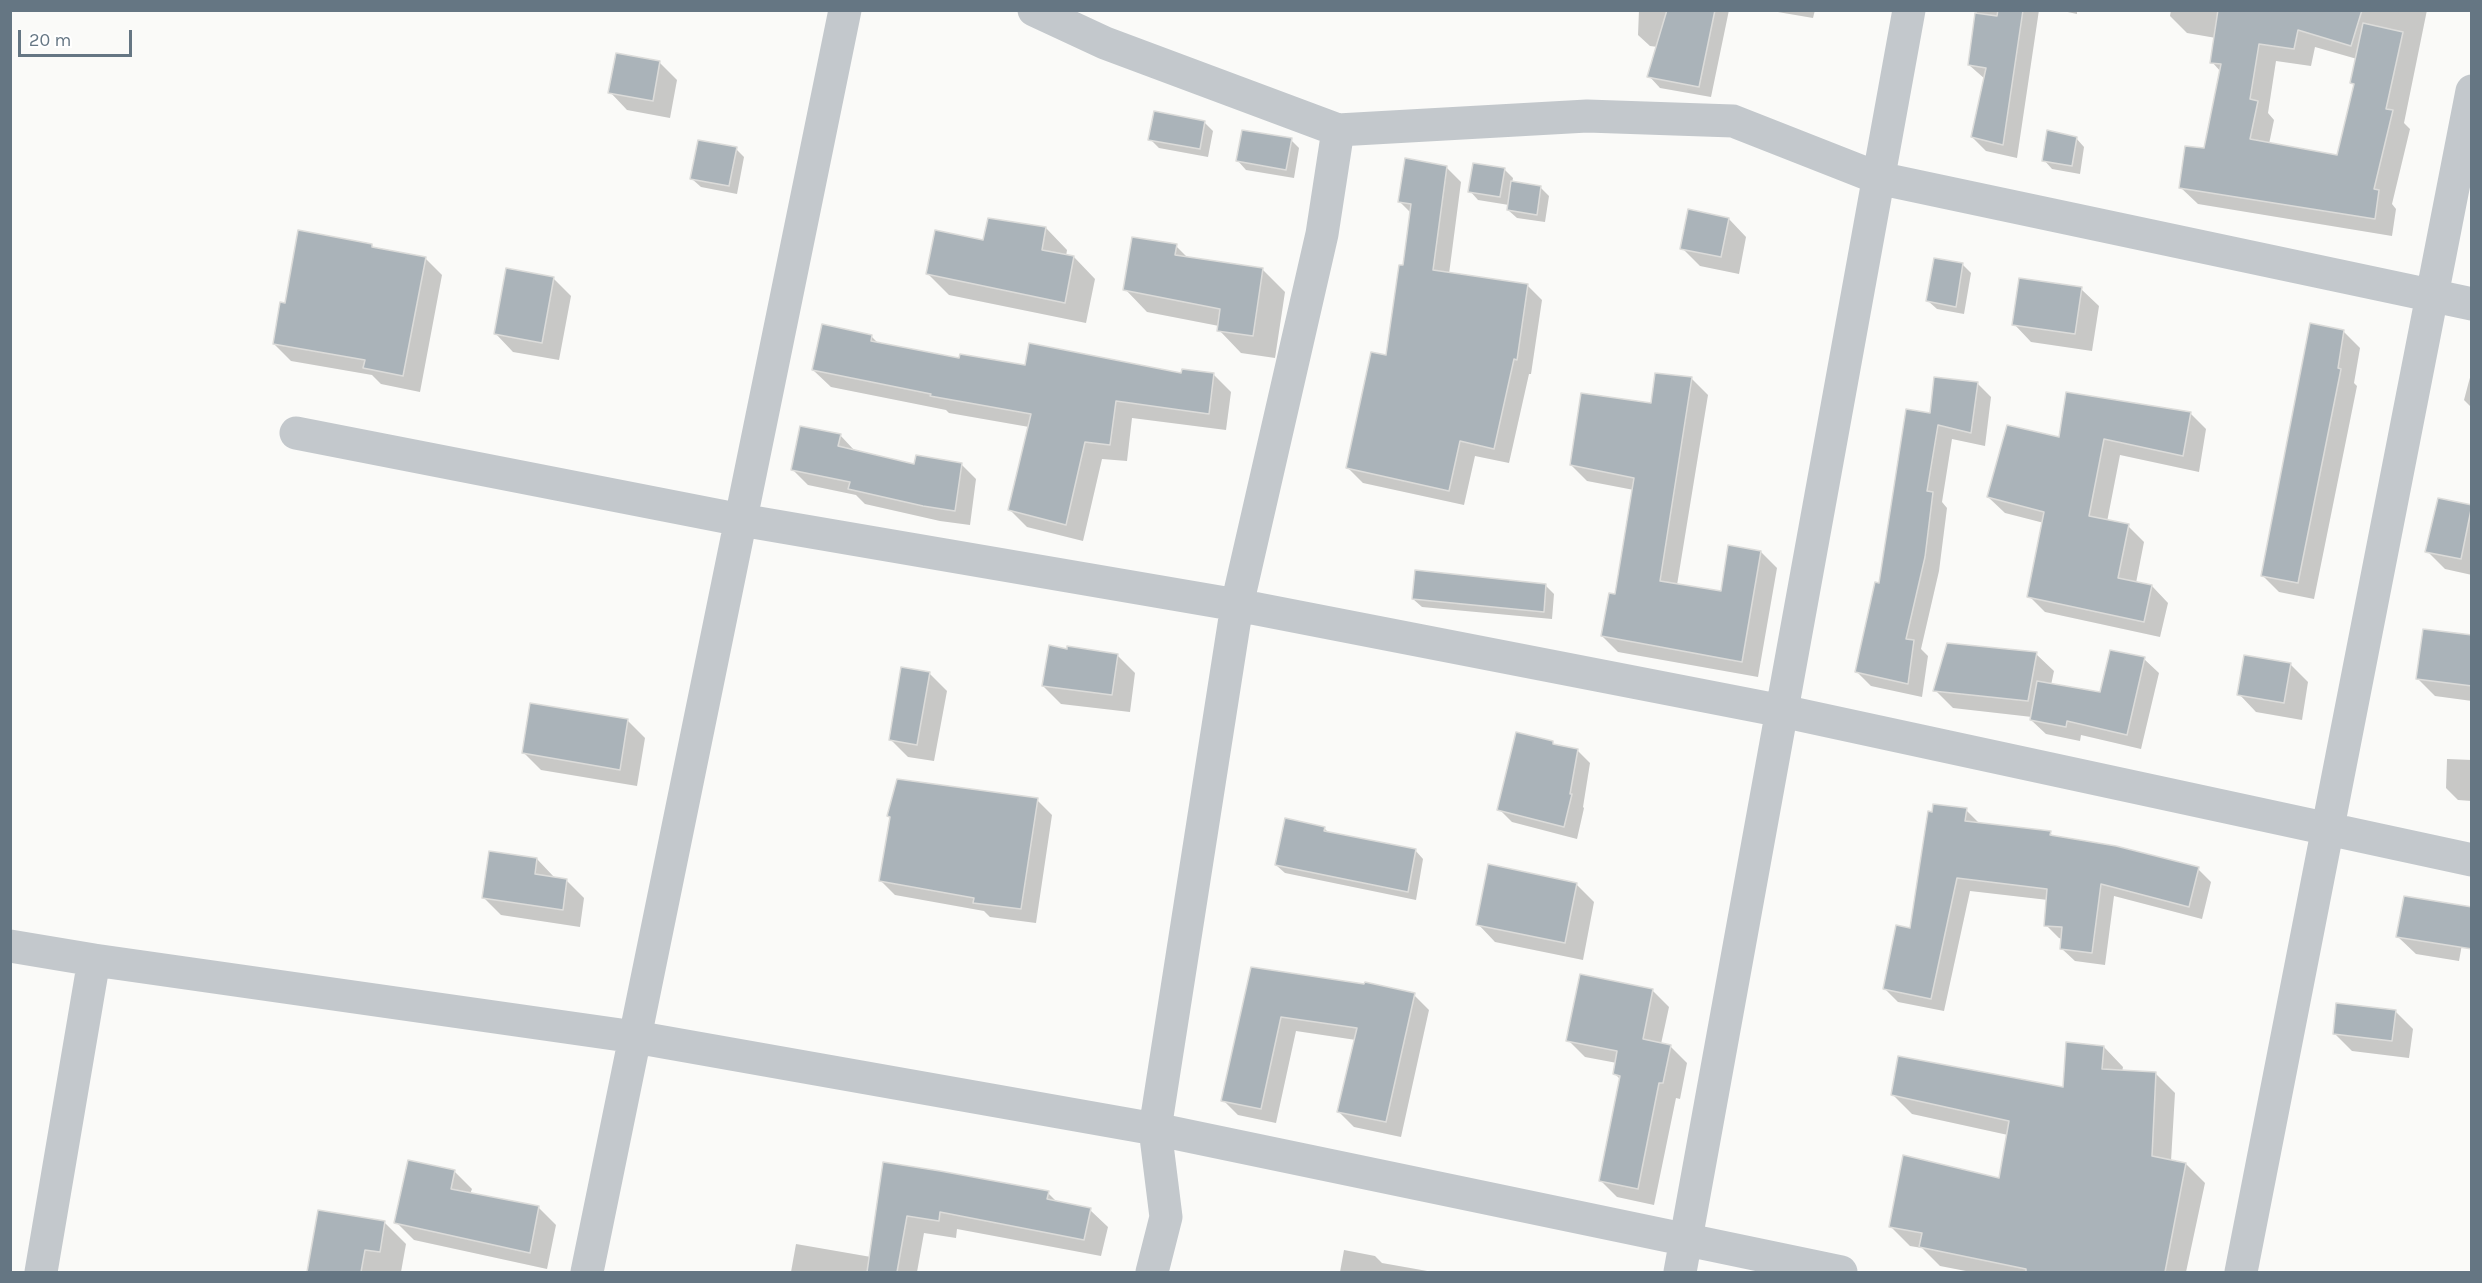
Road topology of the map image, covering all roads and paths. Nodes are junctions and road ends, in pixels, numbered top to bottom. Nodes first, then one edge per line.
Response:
1 (845, 10) edge
2 (1034, 10) edge
3 (1909, 10) edge
4 (2472, 91) edge
5 (1338, 130) junction
6 (1878, 178) junction
7 (2431, 296) junction
8 (2472, 304) edge
9 (296, 433) dead end
10 (741, 520) junction
11 (1237, 605) junction
12 (1782, 711) junction
13 (2328, 827) junction
14 (2472, 860) edge
15 (10, 946) edge
16 (94, 960) junction
17 (635, 1037) junction
18 (1155, 1129) junction
19 (1686, 1239) junction
20 (40, 1272) edge
21 (587, 1272) edge
22 (1152, 1272) edge
23 (1680, 1272) edge
24 (1841, 1272) edge
25 (2241, 1272) edge

1 - 10 street
2 - 5 street
3 - 6 street
4 - 7 street
5 - 6 street
5 - 11 street
6 - 7 street
6 - 12 street
7 - 8 street
7 - 13 street
9 - 10 street
10 - 11 street
10 - 17 street
11 - 12 street
11 - 18 street
12 - 13 street
12 - 19 street
13 - 14 street
13 - 25 street
15 - 16 street
16 - 17 street
16 - 20 street
17 - 18 street
17 - 21 street
18 - 19 street
18 - 22 street
19 - 23 street
19 - 24 street

